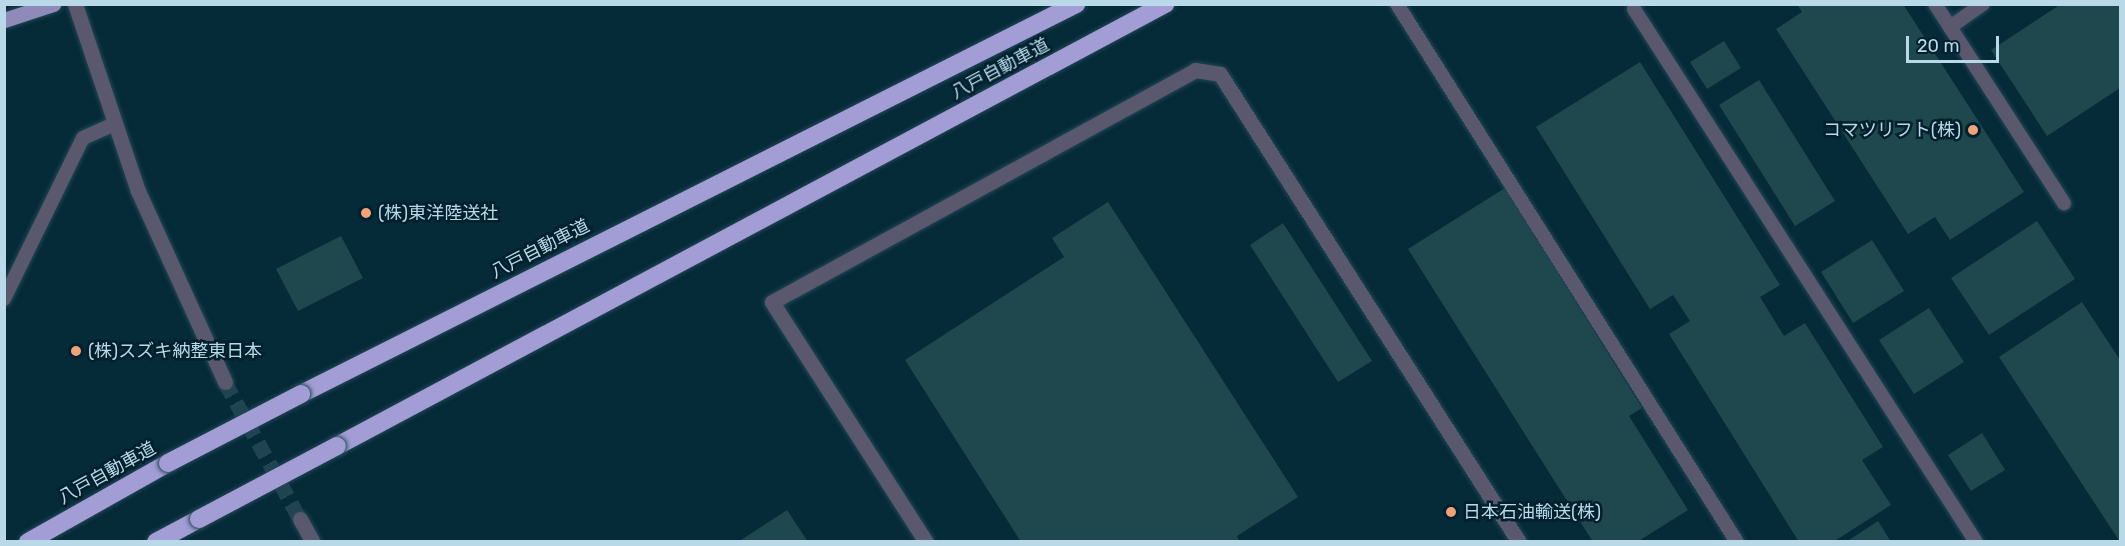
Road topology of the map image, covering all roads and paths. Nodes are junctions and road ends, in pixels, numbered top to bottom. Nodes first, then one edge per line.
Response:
1 (53, 4) edge
2 (75, 4) edge
3 (1076, 4) edge
4 (1165, 4) edge
5 (1397, 4) edge
6 (1935, 4) edge
7 (1983, 4) edge
8 (1634, 9) dead end
9 (4, 20) edge
10 (1950, 27) junction
11 (115, 124) junction
12 (2064, 203) dead end
13 (4, 298) edge
14 (225, 382) tunnel mouth
15 (300, 519) tunnel mouth
16 (28, 542) edge
17 (156, 542) edge
18 (313, 542) edge
19 (926, 542) edge
20 (1519, 542) edge
21 (1737, 542) edge
22 (1976, 542) edge

1 - 9 main road
2 - 11 street
3 - 16 highway, 八戸自動車道, bridge
4 - 17 highway, 八戸自動車道, bridge
5 - 21 lane
6 - 10 lane
7 - 10 lane
8 - 22 lane
10 - 12 lane
11 - 13 lane
11 - 14 street
15 - 18 street
19 - 20 street

